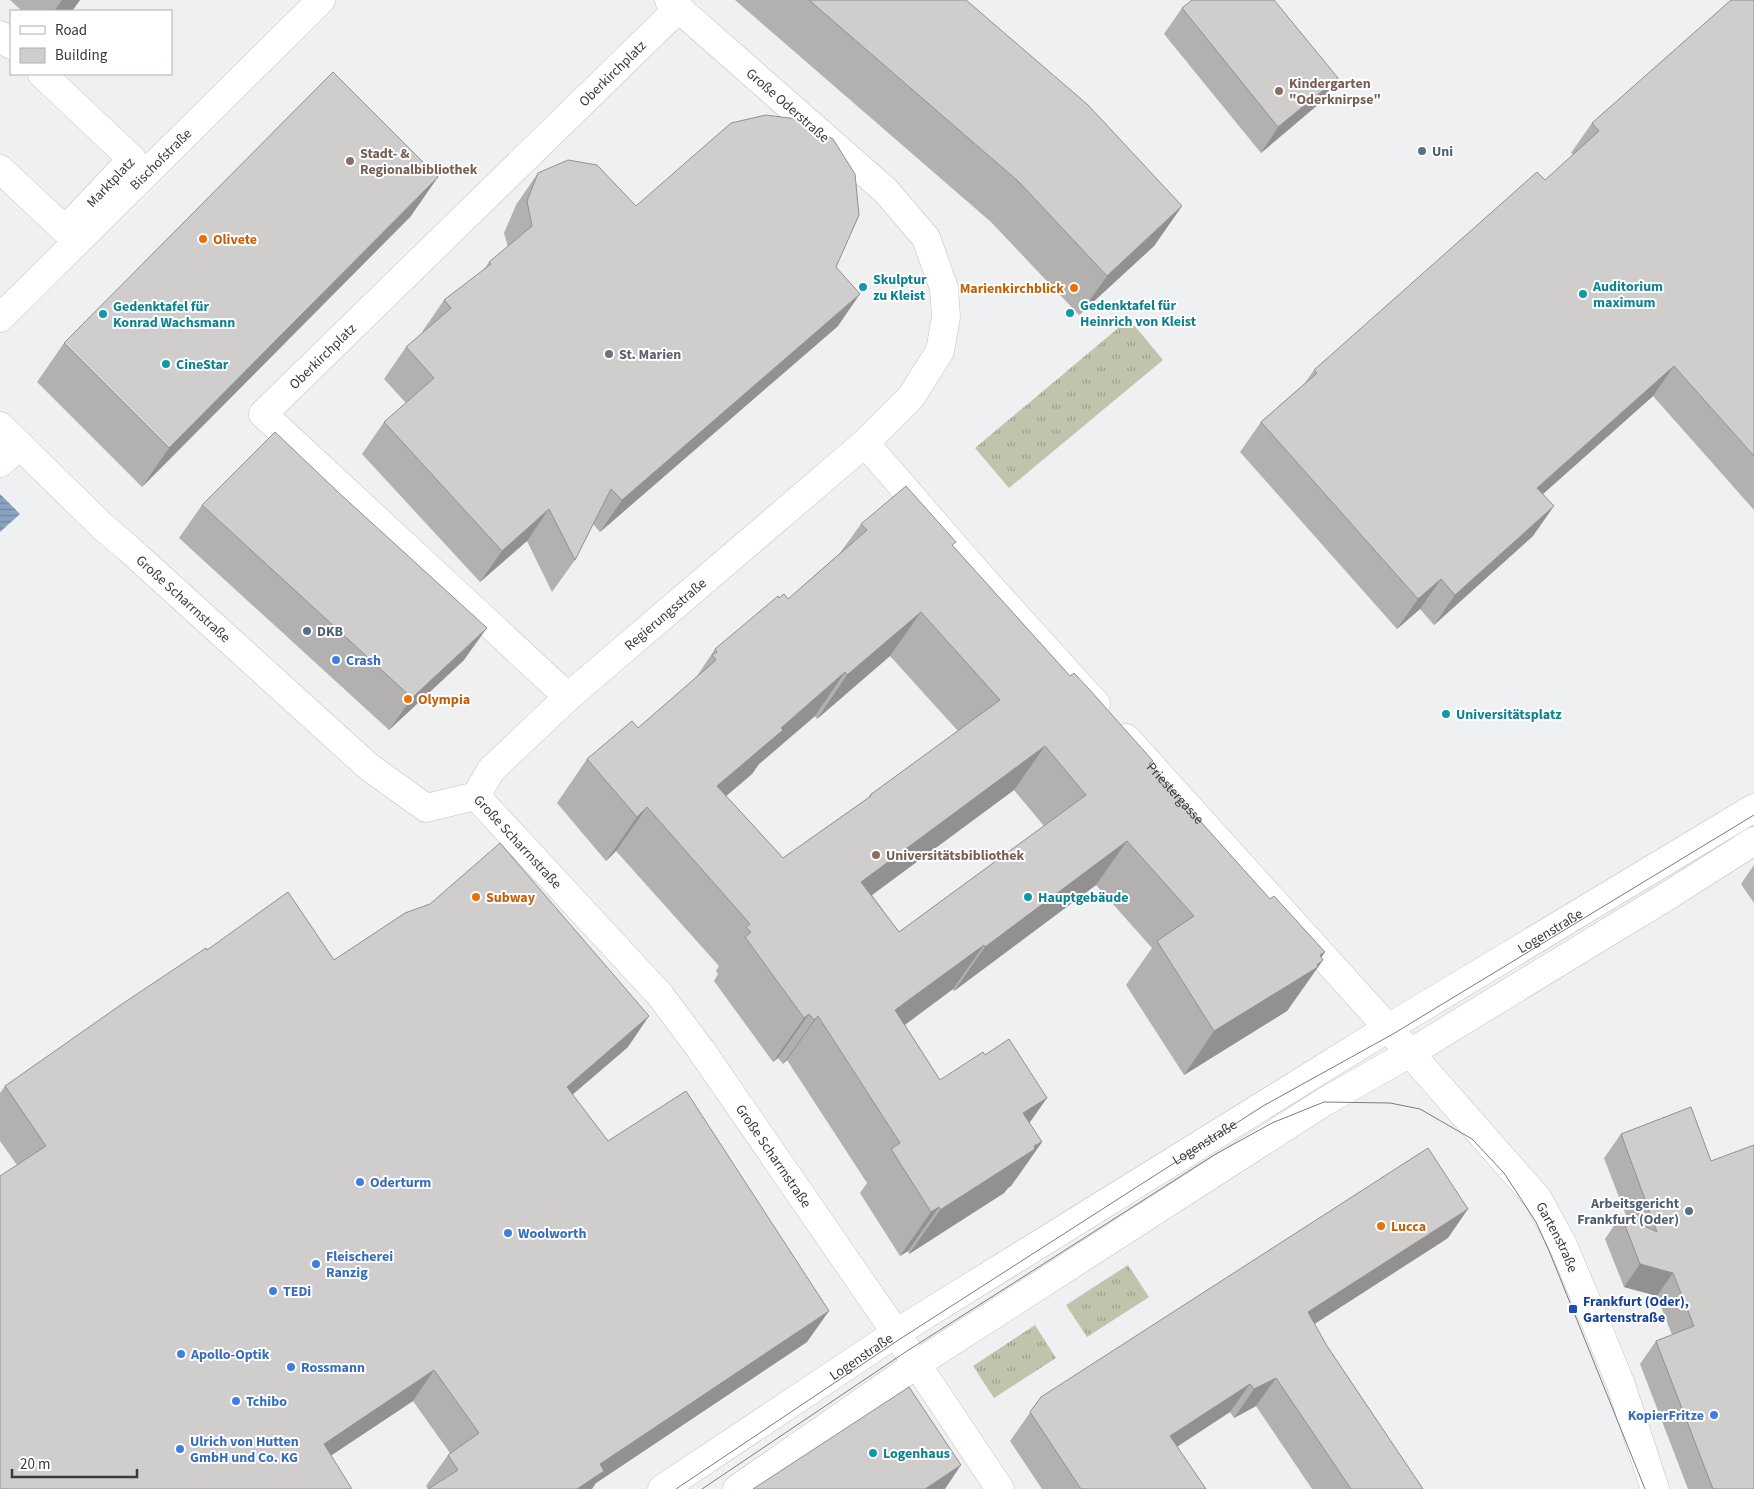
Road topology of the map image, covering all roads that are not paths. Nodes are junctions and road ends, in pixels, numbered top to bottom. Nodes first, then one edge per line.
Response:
1 (321, 0) edge
2 (674, 4) edge
3 (0, 34) edge
4 (10, 44) edge
5 (43, 75) edge
6 (0, 169) edge
7 (0, 318) edge
8 (0, 426) edge
9 (865, 443) junction
10 (10, 454) edge
11 (568, 697) junction
12 (476, 796) junction
13 (1754, 808) edge
14 (1754, 841) edge
15 (1388, 1028) junction
16 (1410, 1053) junction
17 (896, 1333) junction
18 (917, 1364) junction
19 (662, 1489) edge
20 (737, 1489) edge
21 (1000, 1489) edge
22 (1655, 1489) edge

1 - 7 street, Bischofstraße
2 - 9 street, Große Oderstraße
2 - 11 street, Oberkirchplatz
3 - 4 street
5 - 6 street, Marktplatz
8 - 10 street, Große Scharrnstraße
9 - 11 street, Regierungsstraße
9 - 15 street, Priestergasse
10 - 12 street, Große Scharrnstraße
11 - 12 street, Regierungsstraße
12 - 17 street, Große Scharrnstraße
13 - 15 street, Logenstraße
14 - 16 street
15 - 16 street, Gartenstraße
15 - 17 street, Logenstraße
16 - 18 street
16 - 22 street, Gartenstraße
17 - 18 street, Große Scharrnstraße
17 - 19 street, Logenstraße
18 - 20 street
18 - 21 street, Große Scharrnstraße

